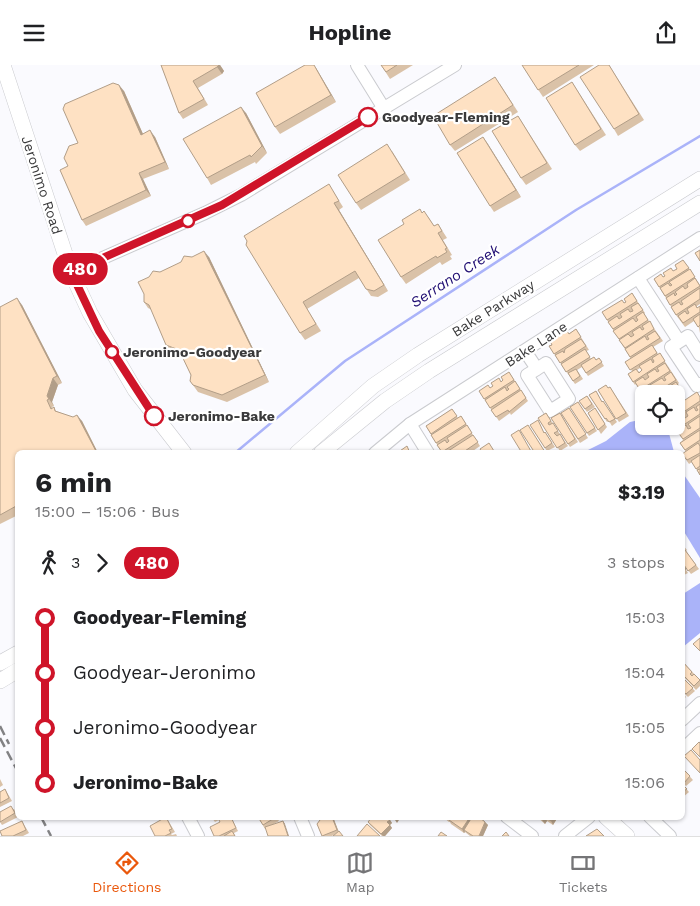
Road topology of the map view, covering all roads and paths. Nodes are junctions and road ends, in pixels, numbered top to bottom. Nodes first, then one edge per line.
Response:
1 (3, 65) edge
2 (357, 65) edge
3 (455, 65) edge
4 (383, 107) junction
5 (700, 179) edge
6 (700, 203) edge
7 (700, 238) edge
8 (71, 272) junction
9 (638, 278) junction
10 (680, 341) junction
11 (525, 351) junction
12 (700, 355) edge
13 (537, 369) dead end
14 (700, 384) edge
15 (410, 424) junction
16 (182, 450) edge
17 (300, 450) edge
18 (325, 450) edge
19 (378, 450) edge
20 (426, 450) edge
21 (8, 667) edge
22 (0, 681) edge
23 (700, 703) edge
24 (685, 717) edge
25 (700, 733) edge
26 (685, 747) edge
27 (190, 820) edge
28 (301, 820) edge
29 (510, 820) edge
30 (585, 820) edge
31 (609, 820) edge
32 (653, 820) edge
33 (198, 836) edge
34 (308, 836) edge
35 (532, 836) edge
36 (565, 836) edge
37 (627, 836) edge
38 (670, 836) edge

1 - 8 main road, Jeronimo Road
2 - 4 street
3 - 4 street
4 - 8 street
5 - 17 main road, Bake Parkway
6 - 18 main road, Bake Parkway
7 - 9 street, Bake Lane
8 - 16 main road, Jeronimo Road
9 - 10 street
9 - 11 street, Bake Lane
10 - 12 street
10 - 14 street
11 - 13 street
11 - 15 street, Bake Lane
15 - 19 street, Bake Lane
15 - 20 street
21 - 22 main road
23 - 24 street
25 - 26 street
27 - 33 street
28 - 34 street
29 - 35 street
30 - 36 street
31 - 37 main road
32 - 38 street

